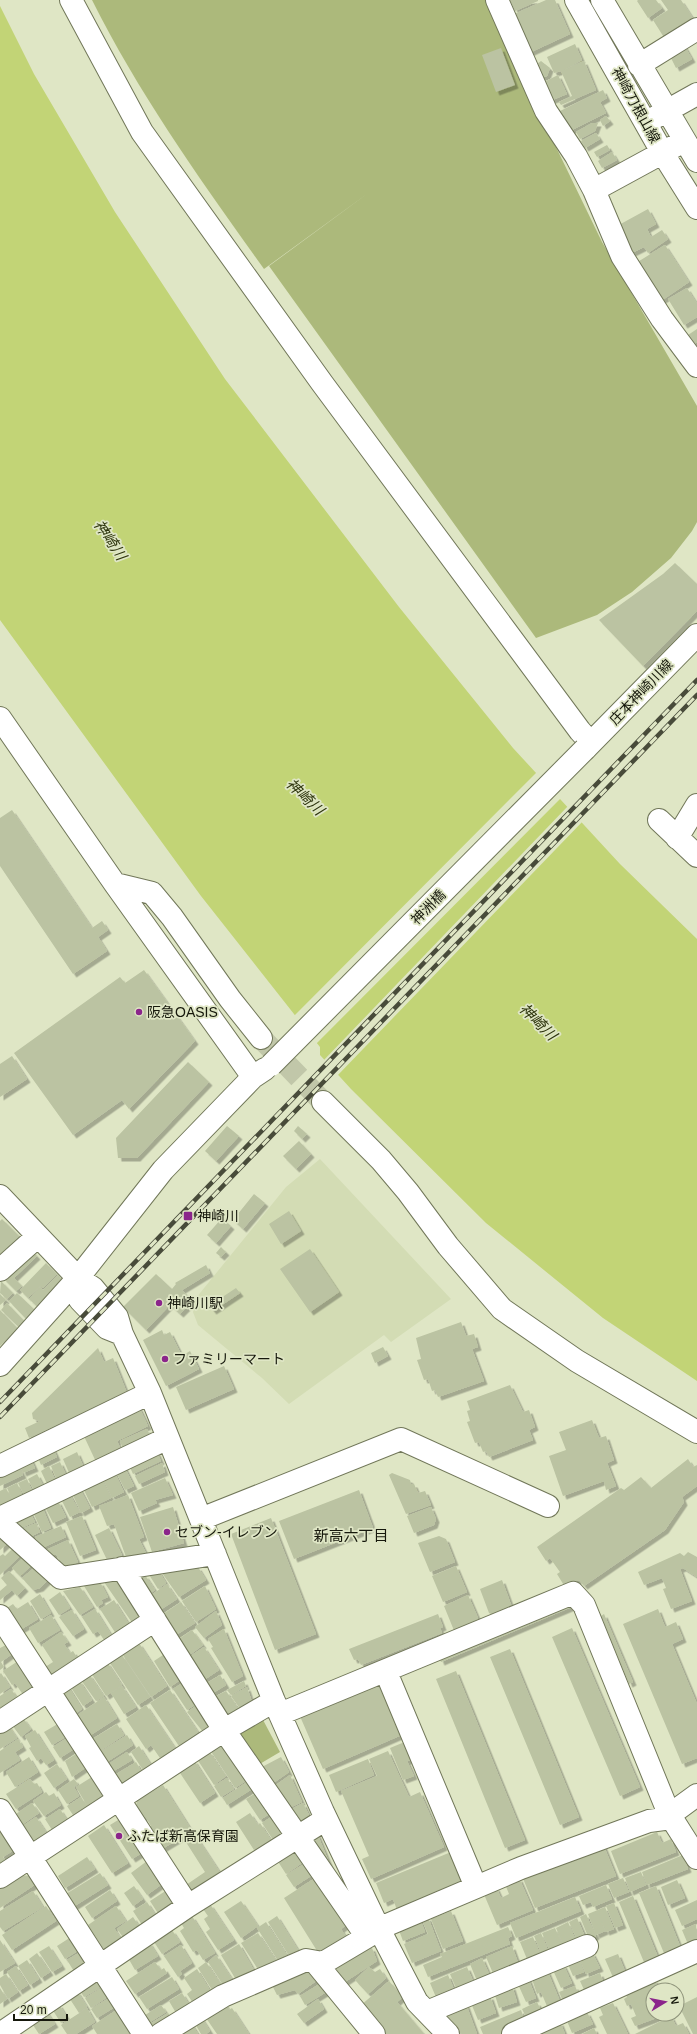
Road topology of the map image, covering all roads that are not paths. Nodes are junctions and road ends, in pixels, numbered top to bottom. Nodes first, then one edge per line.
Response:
1 (71, 0) edge
2 (497, 0) edge
3 (576, 0) edge
4 (602, 0) edge
5 (697, 29) edge
6 (639, 65) junction
7 (697, 94) edge
8 (667, 111) junction
9 (646, 122) junction
10 (684, 141) junction
11 (662, 152) junction
12 (697, 160) edge
13 (594, 190) junction
14 (694, 197) edge
15 (697, 366) edge
16 (697, 635) edge
17 (0, 718) edge
18 (588, 746) junction
19 (697, 804) edge
20 (659, 820) dead end
21 (677, 838) junction
22 (697, 856) edge
23 (115, 884) junction
24 (261, 1038) tunnel mouth
25 (253, 1077) junction
26 (323, 1102) tunnel mouth
27 (0, 1196) edge
28 (38, 1236) junction
29 (0, 1270) edge
30 (78, 1278) junction
31 (0, 1365) edge
32 (150, 1393) junction
33 (697, 1432) edge
34 (168, 1438) junction
35 (0, 1466) edge
36 (548, 1506) dead end
37 (0, 1518) edge
38 (201, 1519) junction
39 (0, 1523) edge
40 (215, 1554) junction
41 (122, 1568) junction
42 (0, 1616) edge
43 (155, 1620) junction
44 (386, 1672) junction
45 (48, 1691) junction
46 (277, 1708) junction
47 (0, 1722) edge
48 (224, 1730) junction
49 (697, 1795) edge
50 (118, 1799) junction
51 (0, 1810) edge
52 (669, 1814) junction
53 (326, 1819) junction
54 (299, 1836) junction
55 (30, 1856) junction
56 (697, 1858) edge
57 (0, 1877) edge
58 (476, 1887) junction
59 (188, 1906) junction
60 (373, 1933) junction
61 (587, 1946) dead end
62 (697, 1951) edge
63 (316, 1962) junction
64 (100, 1966) junction
65 (427, 2012) junction
66 (0, 2034) edge
67 (144, 2034) edge
68 (161, 2034) edge
69 (374, 2034) edge
70 (448, 2034) edge
71 (513, 2034) edge

1 - 18 street
2 - 13 street
3 - 9 street, 神崎刀根山線
4 - 6 street, 神崎刀根山線
5 - 6 street
6 - 8 street, 神崎刀根山線
7 - 8 street
8 - 9 street
8 - 10 street, 神崎刀根山線
9 - 11 street, 神崎刀根山線
10 - 11 street
10 - 12 street, 神崎刀根山線
11 - 13 street
11 - 14 street, 神崎刀根山線
13 - 15 street
16 - 18 street, 庄本神崎川線
17 - 23 street
18 - 25 street, 神洲橋, bridge
19 - 21 street
20 - 21 street
21 - 22 street
23 - 24 street
23 - 25 street
25 - 30 street, 神洲橋
26 - 33 street
27 - 28 street
28 - 29 street
28 - 30 street
30 - 31 street, 神洲橋
30 - 32 street
32 - 34 street
32 - 35 street
34 - 37 street
34 - 38 street
36 - 38 street
38 - 40 street
39 - 41 street
40 - 41 street
40 - 46 street
41 - 43 street
42 - 45 street
43 - 45 street
43 - 48 street
44 - 46 street
44 - 52 street
44 - 58 street
45 - 47 street
45 - 50 street
46 - 48 street
46 - 53 street
48 - 50 street
48 - 54 street
49 - 52 street
50 - 55 street
50 - 59 street
51 - 55 street
52 - 56 street
52 - 58 street
53 - 54 street
53 - 60 street
54 - 59 street
54 - 60 street
55 - 57 street
55 - 64 street
58 - 60 street
59 - 64 street
60 - 63 street
60 - 65 street
61 - 65 street
62 - 71 street
63 - 68 street
63 - 69 street
64 - 66 street
64 - 67 street
65 - 70 street

